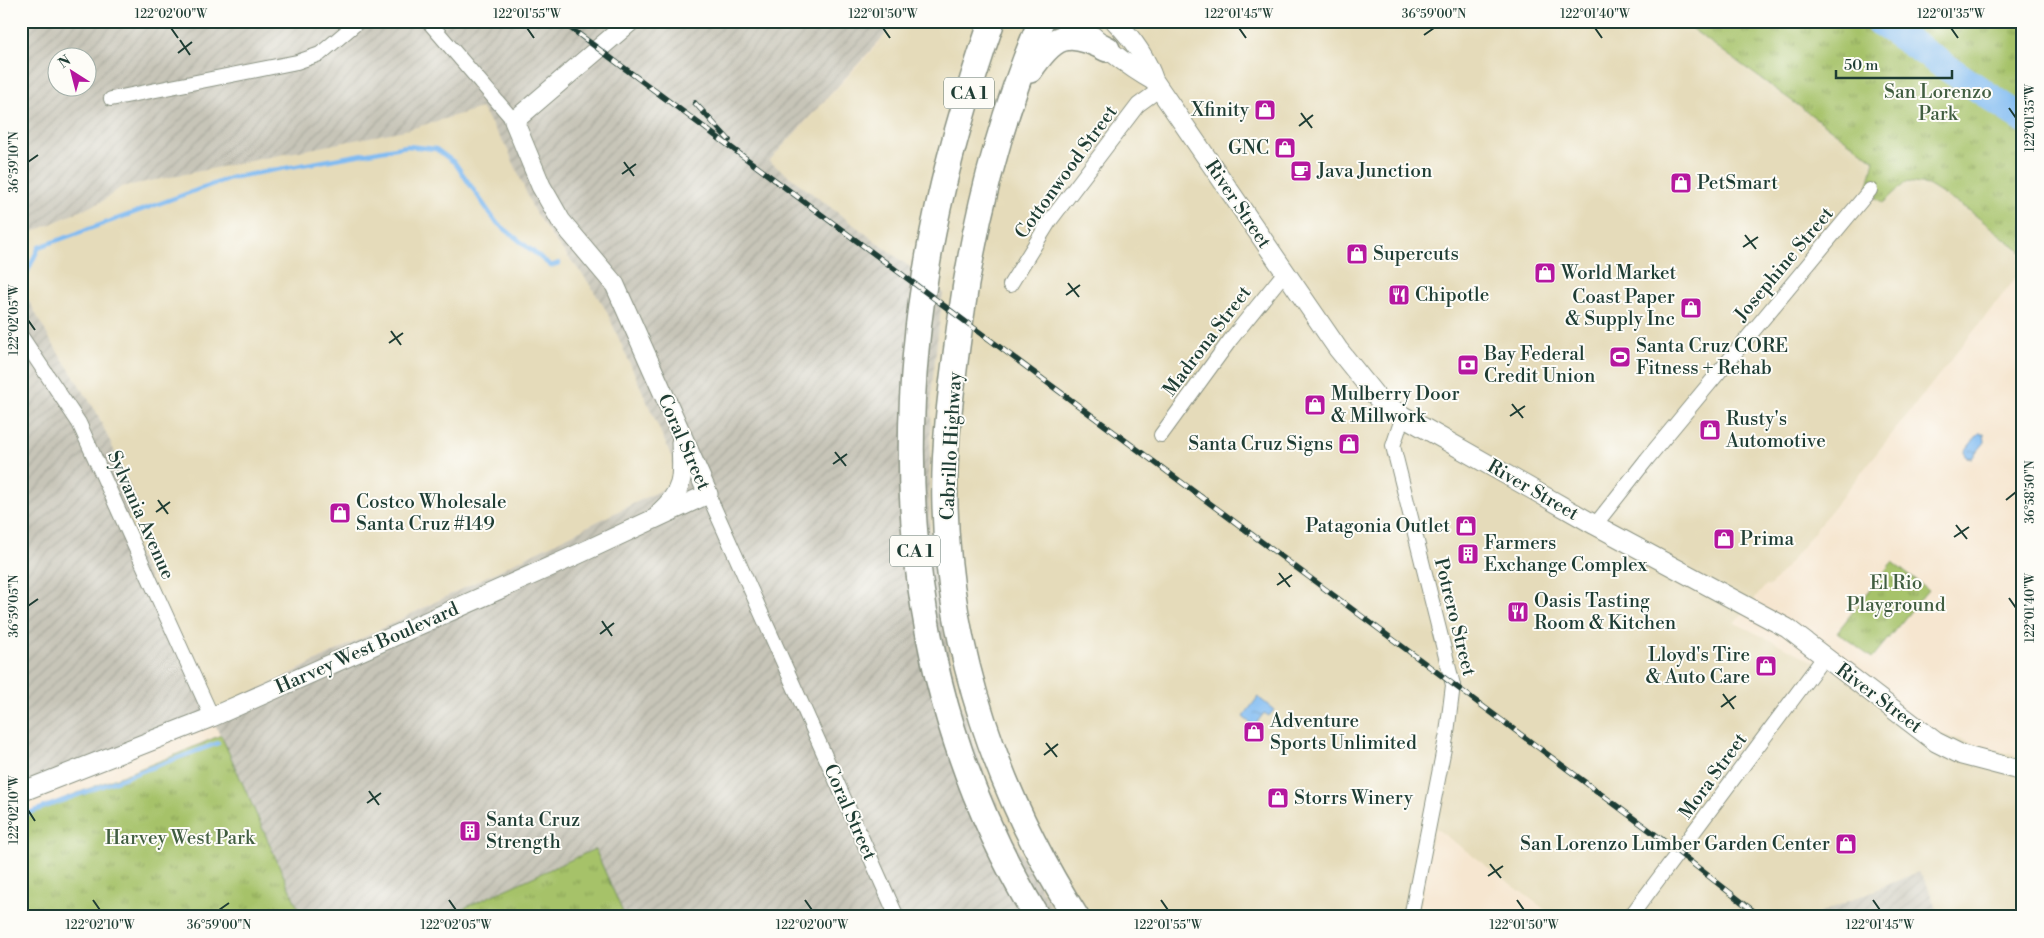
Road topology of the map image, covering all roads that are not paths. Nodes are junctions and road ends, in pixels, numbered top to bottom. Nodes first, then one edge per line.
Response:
1 (359, 21) edge
2 (428, 21) edge
3 (631, 21) edge
4 (992, 21) edge
5 (1041, 21) edge
6 (1076, 21) edge
7 (1115, 21) edge
8 (1107, 49) junction
9 (1157, 85) junction
10 (1013, 95) junction
11 (110, 99) dead end
12 (514, 121) junction
13 (1870, 190) dead end
14 (1285, 272) junction
15 (1010, 285) dead end
16 (21, 336) edge
17 (1403, 416) junction
18 (681, 435) junction
19 (1160, 435) dead end
20 (708, 494) junction
21 (650, 521) junction
22 (1595, 526) junction
23 (1825, 656) junction
24 (212, 717) junction
25 (2023, 772) edge
26 (21, 792) edge
27 (897, 917) edge
28 (1037, 917) edge
29 (1076, 917) edge
30 (1411, 917) edge
31 (1630, 917) edge

1 - 11 street
2 - 12 street
3 - 12 street
4 - 28 highway, Cabrillo Highway / CA 1
5 - 10 highway, Cabrillo Highway / CA 1
6 - 8 street, River Street
7 - 9 street, River Street
8 - 9 street, River Street
8 - 10 highway
9 - 14 street, River Street
9 - 15 street, Cottonwood Street
10 - 29 highway, Cabrillo Highway / CA 1
12 - 18 street, Coral Street
13 - 22 street, Josephine Street
14 - 17 street, River Street
14 - 19 street, Madrona Street
16 - 24 street, Sylvania Avenue
17 - 22 street, River Street
17 - 30 street, Potrero Street
18 - 20 street, Coral Street
18 - 21 street
20 - 21 street, Harvey West Boulevard
20 - 27 street, Coral Street
21 - 24 street, Harvey West Boulevard
22 - 23 street, River Street
23 - 25 street, River Street
23 - 31 street, Mora Street
24 - 26 street, Harvey West Boulevard

